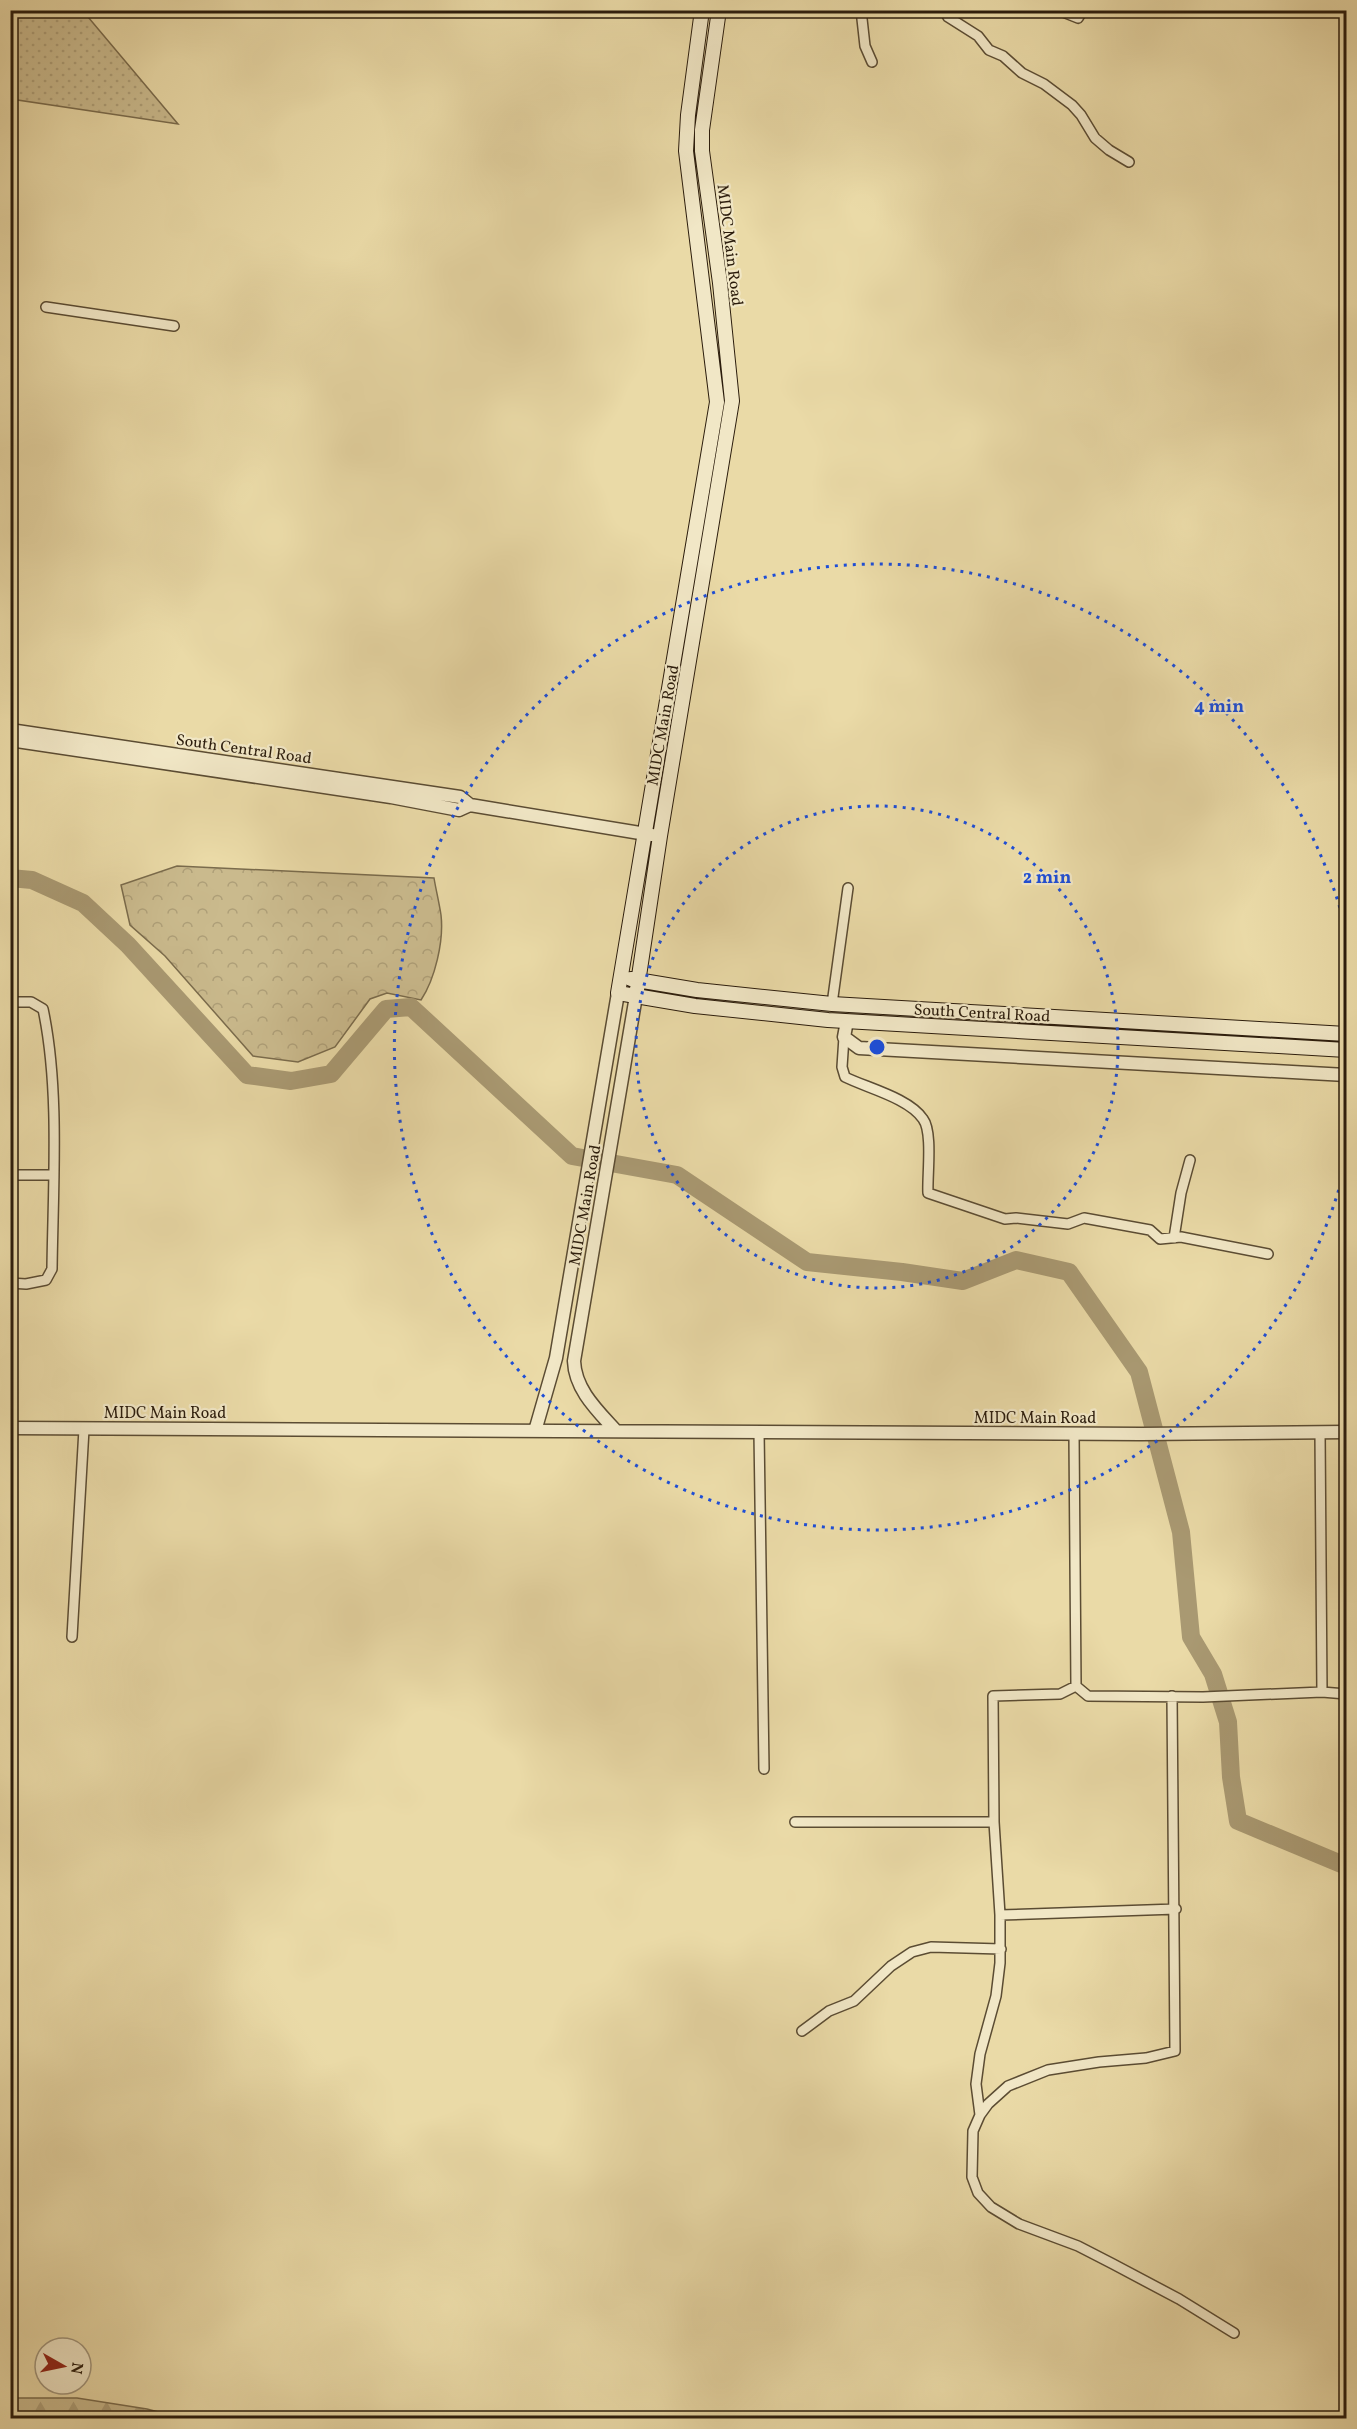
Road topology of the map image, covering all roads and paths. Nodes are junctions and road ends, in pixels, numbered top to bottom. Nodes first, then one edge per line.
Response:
1 (702, 10) edge
2 (719, 10) edge
3 (861, 10) edge
4 (944, 10) edge
5 (1058, 10) edge
6 (1083, 10) edge
7 (872, 62) dead end
8 (1129, 162) dead end
9 (46, 307) dead end
10 (174, 326) dead end
11 (10, 730) edge
12 (10, 740) edge
13 (470, 805) junction
14 (644, 834) junction
15 (660, 836) junction
16 (848, 888) dead end
17 (620, 978) junction
18 (638, 980) junction
19 (618, 993) junction
20 (636, 996) junction
21 (10, 1002) edge
22 (832, 1004) junction
23 (847, 1021) junction
24 (1263, 1029) junction
25 (1347, 1034) edge
26 (844, 1037) junction
27 (1262, 1045) junction
28 (1347, 1050) edge
29 (1347, 1075) edge
30 (1190, 1160) dead end
31 (10, 1175) edge
32 (53, 1175) junction
33 (1174, 1238) junction
34 (1268, 1254) dead end
35 (10, 1283) edge
36 (10, 1428) edge
37 (84, 1429) junction
38 (535, 1431) junction
39 (616, 1431) junction
40 (759, 1432) junction
41 (1320, 1432) junction
42 (1347, 1432) edge
43 (1074, 1434) junction
44 (72, 1637) dead end
45 (1076, 1686) junction
46 (1322, 1692) junction
47 (1347, 1694) edge
48 (1172, 1696) junction
49 (764, 1769) dead end
50 (795, 1822) dead end
51 (994, 1822) junction
52 (1176, 1910) junction
53 (1000, 1915) junction
54 (1001, 1949) junction
55 (802, 2031) dead end
56 (980, 2115) junction
57 (1234, 2333) dead end

1 - 14 main road, MIDC Main Road
2 - 15 main road, MIDC Main Road
3 - 7 street
4 - 8 street
5 - 6 street
9 - 10 street
11 - 13 street, South Central Road
12 - 13 street, South Central Road
13 - 14 street, South Central Road
14 - 15 street, South Central Road
14 - 17 main road, MIDC Main Road
15 - 18 main road, MIDC Main Road
16 - 22 street
17 - 18 main road, South Central Road
17 - 19 main road, MIDC Main Road
18 - 20 main road, MIDC Main Road
18 - 22 main road, South Central Road
19 - 20 main road, South Central Road
19 - 38 street, MIDC Main Road
20 - 23 main road, South Central Road
20 - 39 street, MIDC Main Road
21 - 32 street
22 - 24 main road, South Central Road
23 - 26 street
23 - 27 main road, South Central Road
24 - 25 main road, South Central Road
24 - 27 main road
26 - 29 street
26 - 33 street
27 - 28 main road, South Central Road
30 - 33 street
31 - 32 street
32 - 35 street
33 - 34 street
36 - 37 street, MIDC Main Road
37 - 38 street, MIDC Main Road
37 - 44 street
38 - 39 street, MIDC Main Road
39 - 40 street, MIDC Main Road
40 - 43 street, MIDC Main Road
40 - 49 street
41 - 42 street, MIDC Main Road
41 - 43 street, MIDC Main Road
41 - 46 street
43 - 45 street
45 - 48 street
45 - 51 street
46 - 47 street
46 - 48 street
48 - 52 street
50 - 51 street
51 - 53 street
52 - 53 street
52 - 56 street
53 - 54 street
54 - 55 street
54 - 56 street
56 - 57 street

